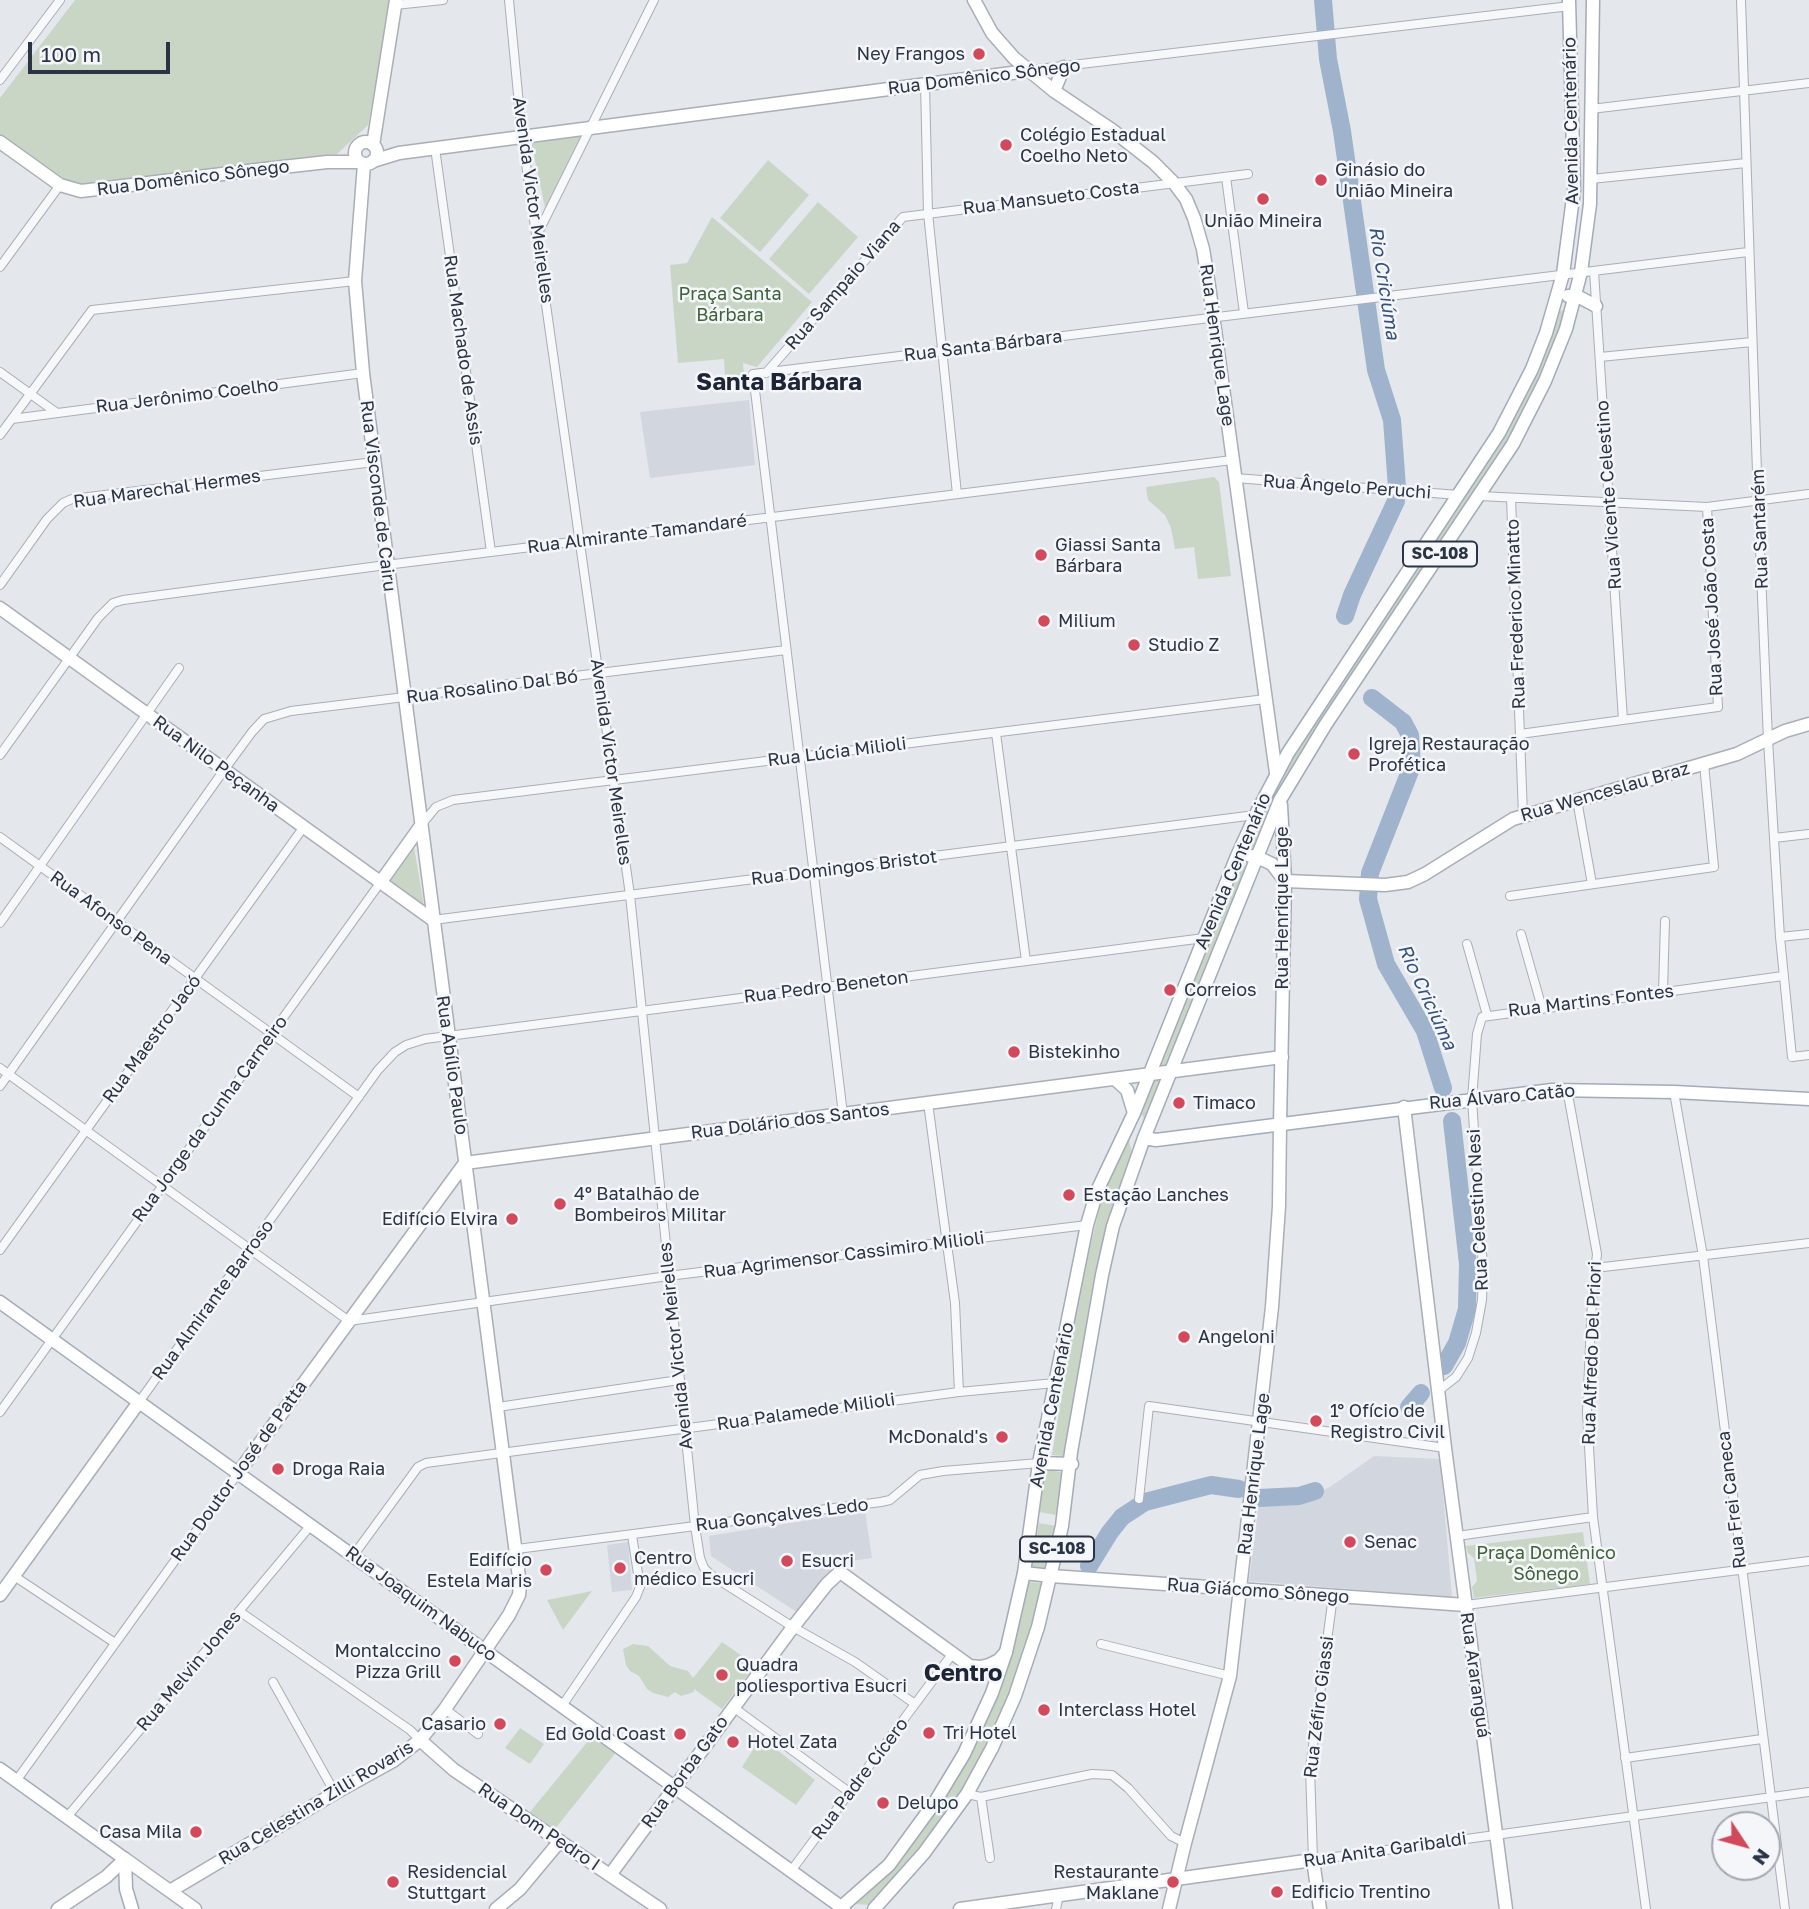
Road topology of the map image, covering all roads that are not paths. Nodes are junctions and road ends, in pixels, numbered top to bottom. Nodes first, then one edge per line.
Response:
1 (60, 0) edge
2 (443, 0) edge
3 (509, 0) edge
4 (654, 0) edge
5 (974, 0) edge
6 (1596, 0) edge
7 (1741, 0) edge
8 (396, 3) edge
9 (1570, 3) edge
10 (1064, 67) junction
11 (1027, 71) junction
12 (0, 80) edge
13 (1809, 83) edge
14 (925, 84) junction
15 (1054, 91) junction
16 (1743, 91) junction
17 (1591, 109) junction
18 (591, 128) junction
19 (522, 136) junction
20 (0, 142) edge
21 (366, 145) junction
22 (435, 148) junction
23 (398, 153) junction
24 (327, 162) junction
25 (365, 162) junction
26 (1746, 163) junction
27 (1248, 174) dead end
28 (1226, 177) junction
29 (1591, 179) junction
30 (1174, 183) junction
31 (60, 184) junction
32 (928, 213) junction
33 (537, 235) junction
34 (1748, 252) junction
35 (0, 267) edge
36 (1594, 271) junction
37 (1581, 272) junction
38 (1563, 274) junction
39 (355, 281) junction
40 (1575, 296) junction
41 (1558, 298) junction
42 (1596, 306) junction
43 (1244, 313) junction
44 (1214, 317) junction
45 (1752, 342) junction
46 (942, 351) junction
47 (1600, 357) junction
48 (0, 372) edge
49 (363, 373) junction
50 (766, 373) junction
51 (30, 393) junction
52 (57, 413) junction
53 (12, 419) junction
54 (0, 435) edge
55 (1232, 460) junction
56 (374, 462) junction
57 (1235, 478) junction
58 (957, 494) junction
59 (1809, 494) edge
60 (1459, 495) junction
61 (1479, 496) junction
62 (1511, 498) junction
63 (1758, 500) junction
64 (1609, 502) junction
65 (1707, 507) junction
66 (770, 517) junction
67 (580, 541) junction
68 (491, 552) junction
69 (386, 565) junction
70 (0, 585) edge
71 (0, 608) edge
72 (786, 650) junction
73 (69, 658) junction
74 (179, 668) dead end
75 (599, 673) junction
76 (403, 698) junction
77 (1265, 699) junction
78 (147, 714) junction
79 (1623, 720) junction
80 (1809, 724) edge
81 (996, 733) junction
82 (1520, 734) junction
83 (1768, 740) junction
84 (0, 755) edge
85 (799, 757) junction
86 (1704, 764) junction
87 (224, 770) junction
88 (1276, 773) junction
89 (615, 780) junction
90 (1280, 800) junction
91 (1577, 800) junction
92 (1255, 815) junction
93 (1523, 815) junction
94 (420, 827) junction
95 (303, 828) junction
96 (1809, 834) edge
97 (0, 837) edge
98 (1774, 838) junction
99 (1011, 847) junction
100 (1237, 856) junction
101 (1257, 857) junction
102 (40, 866) junction
103 (813, 872) junction
104 (1285, 881) junction
105 (380, 883) junction
106 (1592, 884) junction
107 (630, 895) junction
108 (1510, 896) dead end
109 (433, 920) junction
110 (117, 921) junction
111 (1665, 921) dead end
112 (0, 923) edge
113 (1521, 934) dead end
114 (1809, 934) edge
115 (1780, 937) junction
116 (1205, 938) junction
117 (1467, 944) dead end
118 (1026, 961) junction
119 (1783, 976) junction
120 (195, 978) junction
121 (826, 987) junction
122 (1663, 992) junction
123 (1542, 1008) junction
124 (643, 1011) junction
125 (1487, 1015) junction
126 (272, 1033) junction
127 (448, 1036) junction
128 (1809, 1055) edge
129 (1282, 1057) junction
130 (0, 1068) edge
131 (1171, 1072) junction
132 (9, 1074) junction
133 (1149, 1074) junction
134 (1115, 1079) junction
135 (0, 1086) edge
136 (1567, 1089) junction
137 (1674, 1092) junction
138 (359, 1097) junction
139 (1472, 1099) junction
140 (1809, 1099) edge
141 (928, 1103) junction
142 (1404, 1107) junction
143 (1134, 1113) junction
144 (843, 1114) junction
145 (1280, 1124) junction
146 (86, 1130) junction
147 (654, 1139) junction
148 (1147, 1142) junction
149 (465, 1163) junction
150 (163, 1185) junction
151 (1087, 1225) junction
152 (947, 1243) junction
153 (1809, 1243) edge
154 (250, 1248) junction
155 (0, 1250) edge
156 (1703, 1256) junction
157 (1595, 1268) junction
158 (668, 1276) junction
159 (0, 1302) edge
160 (484, 1304) junction
161 (349, 1321) junction
162 (52, 1339) junction
163 (679, 1380) junction
164 (1055, 1383) junction
165 (1438, 1391) junction
166 (958, 1392) junction
167 (139, 1402) junction
168 (498, 1407) junction
169 (0, 1412) edge
170 (1260, 1422) junction
171 (684, 1428) junction
172 (1445, 1448) junction
173 (504, 1453) junction
174 (1039, 1463) junction
175 (1072, 1464) junction
176 (238, 1473) junction
177 (1139, 1499) dead end
178 (1593, 1517) junction
179 (311, 1525) junction
180 (695, 1526) junction
181 (632, 1535) junction
182 (1457, 1536) junction
183 (516, 1549) junction
184 (353, 1556) junction
185 (1809, 1561) edge
186 (1741, 1570) junction
187 (1024, 1573) junction
188 (14, 1576) junction
189 (1051, 1576) junction
190 (1602, 1588) junction
191 (1241, 1590) junction
192 (0, 1595) edge
193 (1333, 1596) junction
194 (1466, 1605) junction
195 (239, 1611) junction
196 (793, 1627) junction
197 (115, 1643) junction
198 (1101, 1644) dead end
199 (485, 1650) junction
200 (1006, 1652) junction
201 (953, 1653) junction
202 (1230, 1676) junction
203 (273, 1682) dead end
204 (915, 1704) junction
205 (562, 1706) junction
206 (733, 1707) junction
207 (444, 1709) junction
208 (478, 1734) dead end
209 (1762, 1739) junction
210 (420, 1740) junction
211 (1625, 1758) junction
212 (0, 1769) edge
213 (16, 1781) junction
214 (674, 1787) junction
215 (1809, 1792) edge
216 (335, 1793) junction
217 (849, 1793) junction
218 (967, 1794) junction
219 (981, 1797) junction
220 (1770, 1797) junction
221 (1633, 1816) junction
222 (67, 1817) junction
223 (1496, 1835) junction
224 (560, 1841) junction
225 (1185, 1843) junction
226 (990, 1858) dead end
227 (125, 1859) junction
228 (1314, 1860) junction
229 (791, 1871) junction
230 (610, 1875) junction
231 (1178, 1879) junction
232 (170, 1891) junction
233 (1059, 1895) junction
234 (1007, 1906) edge
235 (842, 1908) edge
236 (58, 1909) edge
237 (132, 1909) edge
238 (195, 1909) edge
239 (496, 1909) edge
240 (660, 1909) edge
241 (874, 1909) edge
242 (960, 1909) edge
243 (1056, 1909) edge
244 (1169, 1909) edge
245 (1320, 1909) edge
246 (1506, 1909) edge
247 (1646, 1909) edge
248 (1785, 1909) edge

1 - 12 street
2 - 8 street
3 - 19 street, Avenida Victor Meirelles
4 - 18 street
5 - 11 main road, Rua Henrique Lage
6 - 17 main road, Avenida Centenário / SC-108
7 - 16 street, Rua Santarém
8 - 21 main road
9 - 10 street, Rua Domênico Sônego
9 - 38 main road, Avenida Centenário / SC-108
10 - 11 street, Rua Domênico Sônego
10 - 15 main road
11 - 14 main road, Rua Domênico Sônego
11 - 15 main road, Rua Henrique Lage
13 - 16 street
14 - 18 main road, Rua Domênico Sônego
14 - 32 street
15 - 30 main road, Rua Henrique Lage
16 - 17 street
16 - 26 street, Rua Santarém
17 - 29 main road, Avenida Centenário / SC-108
18 - 19 main road, Rua Domênico Sônego
18 - 33 street
19 - 22 main road, Rua Domênico Sônego
19 - 33 street, Avenida Victor Meirelles
20 - 31 main road
21 - 23 main road, Rua Domênico Sônego
21 - 24 main road, Rua Domênico Sônego
21 - 25 main road
21 - 25 main road
22 - 23 main road, Rua Domênico Sônego
22 - 68 street, Rua Machado de Assis
23 - 25 main road, Rua Domênico Sônego
24 - 25 main road, Rua Domênico Sônego
24 - 31 main road, Rua Domênico Sônego
25 - 39 main road, Rua Visconde de Cairu
26 - 29 street
26 - 34 street, Rua Santarém
27 - 28 street, Rua Mansueto Costa
28 - 30 street, Rua Mansueto Costa
28 - 43 street
29 - 37 main road, Avenida Centenário / SC-108
30 - 32 street, Rua Mansueto Costa
30 - 44 main road, Rua Henrique Lage
31 - 35 street
32 - 46 street
32 - 50 street, Rua Sampaio Viana
33 - 67 street, Avenida Victor Meirelles
34 - 36 street, Rua Santa Bárbara
34 - 45 street, Rua Santarém
36 - 37 street, Rua Santa Bárbara
36 - 42 street, Rua Vicente Celestino
37 - 38 street, Rua Santa Bárbara
37 - 40 main road, Avenida Centenário / SC-108
38 - 41 main road, Avenida Centenário / SC-108
38 - 43 street, Rua Santa Bárbara
39 - 49 main road, Rua Visconde de Cairu
39 - 51 street
40 - 41 main road
40 - 42 main road
40 - 61 main road, Avenida Centenário / SC-108
41 - 60 main road, Avenida Centenário / SC-108
42 - 47 street, Rua Vicente Celestino
43 - 44 street, Rua Santa Bárbara
44 - 46 street, Rua Santa Bárbara
44 - 55 main road, Rua Henrique Lage
45 - 47 street
45 - 63 street, Rua Santarém
46 - 50 street, Rua Santa Bárbara
46 - 58 street
47 - 64 street, Rua Vicente Celestino
48 - 51 street
49 - 52 street, Rua Jerônimo Coelho
49 - 56 main road, Rua Visconde de Cairu
50 - 66 street, Rua Santa Bárbara
51 - 52 street
51 - 53 street
52 - 53 street, Rua Jerônimo Coelho
53 - 54 street
55 - 57 main road, Rua Henrique Lage
55 - 58 street, Rua Almirante Tamandaré
56 - 69 main road, Rua Visconde de Cairu
56 - 70 street, Rua Marechal Hermes
57 - 60 street, Rua Ângelo Peruchi
57 - 77 main road, Rua Henrique Lage
58 - 66 street, Rua Almirante Tamandaré
59 - 63 street
60 - 88 main road, Avenida Centenário / SC-108
61 - 62 street
61 - 90 main road, Avenida Centenário / SC-108
62 - 64 street
62 - 82 street, Rua Frederico Minatto
63 - 65 street
63 - 83 street, Rua Santarém
64 - 65 street
64 - 79 street, Rua Vicente Celestino
65 - 79 street, Rua José João Costa
66 - 67 street, Rua Almirante Tamandaré
66 - 72 street
67 - 68 street, Rua Almirante Tamandaré
67 - 75 street, Avenida Victor Meirelles
68 - 69 street, Rua Almirante Tamandaré
69 - 73 street, Rua Almirante Tamandaré
69 - 76 main road, Rua Visconde de Cairu
71 - 73 main road, Rua Nilo Peçanha
72 - 75 street, Rua Rosalino Dal Bó
72 - 85 street
73 - 78 main road, Rua Nilo Peçanha
73 - 84 street, Rua Almirante Tamandaré
74 - 78 street
75 - 76 street, Rua Rosalino Dal Bó
75 - 89 street, Avenida Victor Meirelles
76 - 87 street, Rua Rosalino Dal Bó
76 - 94 main road, Rua Visconde de Cairu
77 - 81 street, Rua Lúcia Milioli
77 - 88 main road, Rua Henrique Lage
78 - 87 main road, Rua Nilo Peçanha
78 - 102 street
79 - 82 street
80 - 83 main road, Rua Wenceslau Braz
81 - 85 street, Rua Lúcia Milioli
81 - 99 street
82 - 93 street, Rua Frederico Minatto
83 - 86 main road, Rua Wenceslau Braz
83 - 98 street, Rua Santarém
85 - 89 street, Rua Lúcia Milioli
85 - 103 street
86 - 91 main road, Rua Wenceslau Braz
86 - 106 street
87 - 95 main road, Rua Nilo Peçanha
87 - 110 street, Rua Rosalino Dal Bó
88 - 90 main road, Rua Henrique Lage
88 - 92 main road, Avenida Centenário / SC-108
89 - 94 street, Rua Lúcia Milioli
89 - 107 street, Avenida Victor Meirelles
90 - 101 main road, Avenida Centenário / SC-108
90 - 104 main road, Rua Henrique Lage
91 - 93 main road, Rua Wenceslau Braz
91 - 106 street
92 - 99 street, Rua Domingos Bristot
92 - 100 main road, Avenida Centenário / SC-108
93 - 104 main road, Rua Wenceslau Braz
94 - 105 main road, Rua Jorge da Cunha Carneiro
94 - 109 main road, Rua Abílio Paulo
95 - 105 main road, Rua Nilo Peçanha
95 - 120 street, Rua Maestro Jacó
96 - 98 street
97 - 102 street, Rua Afonso Pena
98 - 115 street, Rua Santarém
99 - 103 street, Rua Domingos Bristot
99 - 118 street
100 - 101 main road
100 - 116 main road, Avenida Centenário / SC-108
101 - 104 main road
101 - 131 main road, Avenida Centenário / SC-108
102 - 110 street, Rua Afonso Pena
102 - 112 street
103 - 107 street, Rua Domingos Bristot
103 - 121 street
104 - 129 main road, Rua Henrique Lage
105 - 109 main road, Rua Nilo Peçanha
105 - 126 street, Rua Jorge da Cunha Carneiro
106 - 108 street
107 - 109 street, Rua Domingos Bristot
107 - 124 street, Avenida Victor Meirelles
109 - 127 main road, Rua Abílio Paulo
110 - 120 street, Rua Afonso Pena
110 - 132 street, Rua Rosalino Dal Bó
111 - 122 street
113 - 123 street
114 - 115 street
115 - 119 street, Rua Santarém
116 - 118 street, Rua Pedro Beneton
116 - 133 main road, Avenida Centenário / SC-108
117 - 125 street
118 - 121 street, Rua Pedro Beneton
119 - 122 street, Rua Martins Fontes
119 - 128 street, Rua Santarém
120 - 126 street, Rua Afonso Pena
120 - 146 street, Rua Maestro Jacó
121 - 124 street, Rua Pedro Beneton
121 - 144 street
122 - 123 street, Rua Martins Fontes
123 - 125 street, Rua Martins Fontes
124 - 127 street, Rua Pedro Beneton
124 - 147 street, Avenida Victor Meirelles
125 - 139 street, Rua Martins Fontes
126 - 138 street, Rua Afonso Pena
126 - 150 street, Rua Jorge da Cunha Carneiro
127 - 138 street, Rua Almirante Barroso
127 - 149 main road, Rua Abílio Paulo
129 - 131 main road, Rua Dolário dos Santos
129 - 145 main road, Rua Henrique Lage
130 - 132 street
131 - 133 main road, Rua Dolário dos Santos
131 - 148 main road, Avenida Centenário / SC-108
132 - 135 street, Rua Rosalino Dal Bó
132 - 146 street
133 - 134 main road, Rua Dolário dos Santos
133 - 143 main road, Avenida Centenário / SC-108
134 - 141 main road, Rua Dolário dos Santos
134 - 143 main road
136 - 137 main road, Rua Álvaro Catão
136 - 139 main road, Rua Álvaro Catão
136 - 157 street, Rua Alfredo Del Priori
137 - 140 main road, Rua Álvaro Catão
137 - 156 street, Rua Frei Caneca
138 - 154 street, Rua Almirante Barroso
139 - 142 main road, Rua Álvaro Catão
139 - 165 street, Rua Celestino Nesi
141 - 144 main road, Rua Dolário dos Santos
141 - 152 street
142 - 145 main road, Rua Álvaro Catão
142 - 165 main road, Rua Araranguá
143 - 148 main road
143 - 151 main road, Avenida Centenário / SC-108
144 - 147 main road, Rua Dolário dos Santos
145 - 148 main road, Rua Álvaro Catão
145 - 170 main road, Rua Henrique Lage
146 - 150 street
146 - 155 street, Rua Maestro Jacó
147 - 149 main road, Rua Dolário dos Santos
147 - 158 street, Avenida Victor Meirelles
148 - 175 main road, Avenida Centenário / SC-108
149 - 160 main road, Rua Abílio Paulo
149 - 161 main road, Rua Doutor José de Patta
150 - 154 street
150 - 162 street, Rua Jorge da Cunha Carneiro
151 - 152 street, Rua Agrimensor Cassimiro Milioli
151 - 164 main road, Avenida Centenário / SC-108
152 - 158 street, Rua Agrimensor Cassimiro Milioli
152 - 166 street
153 - 156 street
154 - 161 street
154 - 167 street, Rua Almirante Barroso
156 - 157 street
156 - 186 street, Rua Frei Caneca
157 - 178 street, Rua Alfredo Del Priori
158 - 160 street, Rua Agrimensor Cassimiro Milioli
158 - 163 street, Avenida Victor Meirelles
159 - 162 main road, Rua Joaquim Nabuco
160 - 161 street, Rua Agrimensor Cassimiro Milioli
160 - 168 main road, Rua Celestina Zilli Rovaris
161 - 176 main road, Rua Doutor José de Patta
162 - 167 main road, Rua Joaquim Nabuco
162 - 169 street, Rua Jorge da Cunha Carneiro
163 - 168 street
163 - 171 street, Avenida Victor Meirelles
164 - 166 street, Rua Palamede Milioli
164 - 174 main road, Avenida Centenário / SC-108
165 - 172 main road, Rua Araranguá
166 - 171 street, Rua Palamede Milioli
167 - 176 main road, Rua Joaquim Nabuco
167 - 188 main road, Rua Almirante Barroso
168 - 173 main road, Rua Celestina Zilli Rovaris
170 - 172 street
170 - 177 street
170 - 191 main road, Rua Henrique Lage
171 - 173 street, Rua Palamede Milioli
171 - 180 street, Avenida Victor Meirelles
172 - 182 main road, Rua Araranguá
173 - 183 main road, Rua Celestina Zilli Rovaris
173 - 184 street, Rua Palamede Milioli
174 - 175 main road
174 - 180 street, Rua Gonçalves Ledo
174 - 187 main road, Avenida Centenário
175 - 189 main road, Avenida Centenário / SC-108
176 - 179 main road, Rua Joaquim Nabuco
176 - 197 street, Rua Doutor José de Patta
178 - 182 street
178 - 190 street, Rua Alfredo Del Priori
179 - 184 main road, Rua Joaquim Nabuco
179 - 195 street, Rua Melvin Jones
180 - 181 street, Rua Gonçalves Ledo
180 - 196 street, Avenida Victor Meirelles
181 - 183 street, Rua Gonçalves Ledo
181 - 205 street
182 - 194 main road, Rua Araranguá
183 - 199 main road, Rua Celestina Zilli Rovaris
184 - 199 main road, Rua Joaquim Nabuco
185 - 186 street
186 - 190 street
186 - 209 street, Rua Frei Caneca
187 - 189 main road, Rua Giácomo Sônego
187 - 200 main road, Avenida Centenário
188 - 192 main road, Rua Almirante Barroso
188 - 197 street
189 - 191 main road, Rua Giácomo Sônego
189 - 218 main road, Avenida Centenário / SC-108
190 - 194 street
190 - 211 street, Rua Alfredo Del Priori
191 - 193 main road, Rua Giácomo Sônego
191 - 202 main road, Rua Henrique Lage
193 - 194 main road, Rua Giácomo Sônego
193 - 228 street, Rua Zéfiro Giassi
194 - 223 main road, Rua Araranguá
195 - 210 street
195 - 222 street, Rua Melvin Jones
196 - 201 main road, Rua Borba Gato
196 - 204 street, Avenida Victor Meirelles
196 - 206 main road, Rua Borba Gato
197 - 213 street, Rua Doutor José de Patta
198 - 202 street
199 - 205 main road, Rua Joaquim Nabuco
199 - 207 main road, Rua Celestina Zilli Rovaris
200 - 201 main road
200 - 235 main road, Avenida Centenário
201 - 204 street, Rua Padre Cícero
202 - 225 main road, Rua Henrique Lage
203 - 216 street
204 - 217 street, Rua Padre Cícero
205 - 214 main road, Rua Joaquim Nabuco
206 - 214 main road, Rua Borba Gato
206 - 217 street
207 - 208 street
207 - 210 main road, Rua Celestina Zilli Rovaris
209 - 211 street
209 - 220 street, Rua Frei Caneca
210 - 216 main road, Rua Celestina Zilli Rovaris
210 - 224 main road, Rua Dom Pedro I
211 - 221 street, Rua Alfredo Del Priori
212 - 213 main road
213 - 222 main road
214 - 229 main road, Rua Joaquim Nabuco
214 - 230 main road, Rua Borba Gato
215 - 220 street, Rua Anita Garibaldi
216 - 232 main road, Rua Celestina Zilli Rovaris
217 - 229 street, Rua Padre Cícero
218 - 219 street
218 - 241 main road, Avenida Centenário / SC-108
219 - 225 street
219 - 226 street
220 - 221 street, Rua Anita Garibaldi
220 - 248 street, Rua Frei Caneca
221 - 223 street, Rua Anita Garibaldi
221 - 247 street, Rua Alfredo Del Priori
222 - 227 main road
223 - 228 street, Rua Anita Garibaldi
223 - 246 main road, Rua Araranguá
224 - 230 main road, Rua Dom Pedro I
224 - 239 main road
225 - 231 main road, Rua Henrique Lage
227 - 232 main road
227 - 236 main road
227 - 237 main road
228 - 231 main road, Rua Anita Garibaldi
228 - 245 main road
229 - 235 main road, Rua Joaquim Nabuco
230 - 240 main road, Rua Dom Pedro I
231 - 233 main road, Rua Anita Garibaldi
231 - 244 main road, Rua Henrique Lage
232 - 238 main road
233 - 234 main road, Rua Anita Garibaldi
233 - 243 street
234 - 242 main road, Rua Anita Garibaldi

